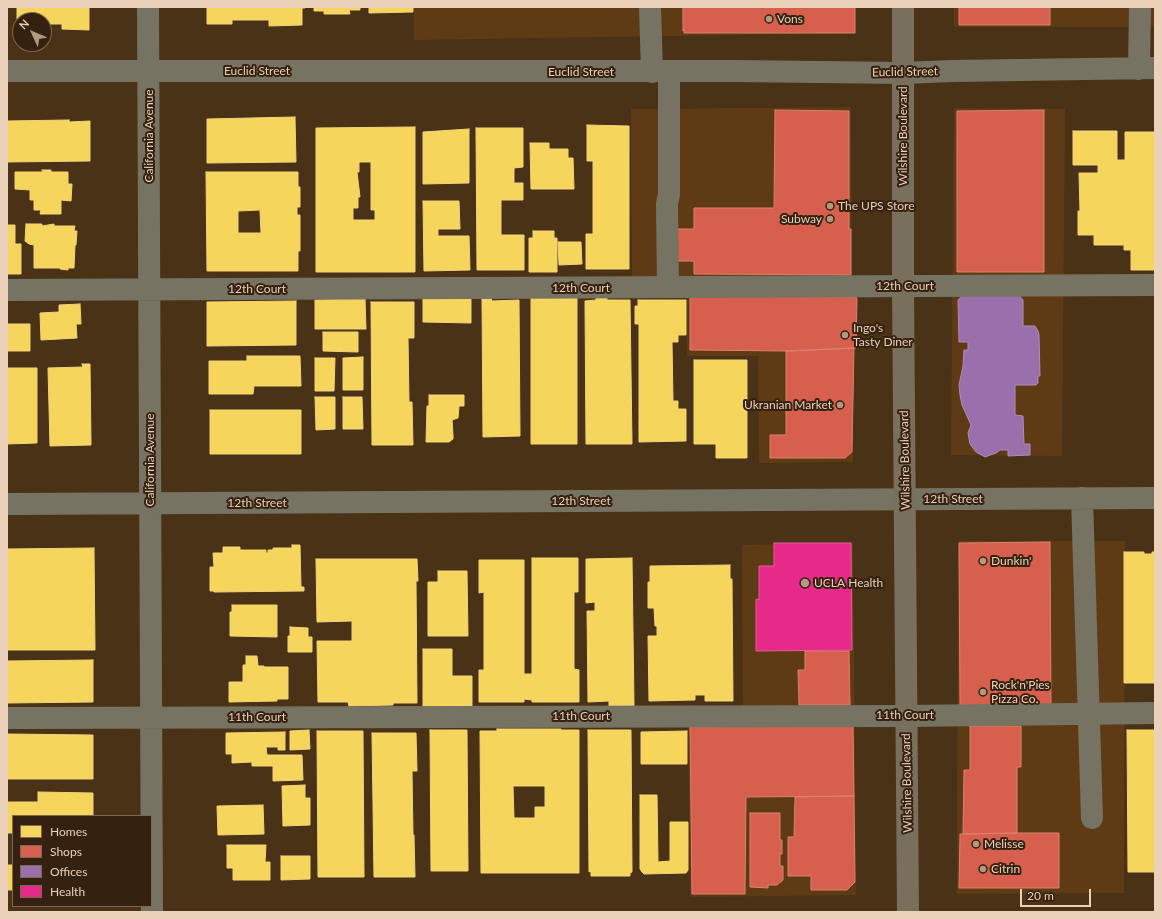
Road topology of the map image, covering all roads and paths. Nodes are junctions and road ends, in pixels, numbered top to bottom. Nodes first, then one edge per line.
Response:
1 (148, 7) edge
2 (650, 7) edge
3 (903, 7) edge
4 (1140, 7) edge
5 (1147, 69) edge
6 (149, 70) junction
7 (7, 71) edge
8 (660, 72) junction
9 (903, 73) junction
10 (1155, 285) edge
11 (903, 286) junction
12 (668, 287) junction
13 (149, 289) junction
14 (7, 290) edge
15 (1082, 498) junction
16 (1155, 498) edge
17 (905, 500) junction
18 (7, 504) edge
19 (150, 504) junction
20 (1088, 714) junction
21 (1155, 714) edge
22 (906, 716) junction
23 (151, 717) junction
24 (7, 718) edge
25 (152, 815) edge
26 (1092, 818) dead end
27 (908, 912) edge

1 - 6 street, California Avenue
2 - 8 street
3 - 9 main road, Wilshire Boulevard
4 - 5 street
5 - 9 street, Euclid Street
6 - 7 street, Euclid Street
6 - 8 street, Euclid Street
6 - 13 street, California Avenue
8 - 9 street, Euclid Street
8 - 12 street
9 - 11 main road, Wilshire Boulevard
10 - 11 street, 12th Court
11 - 12 street, 12th Court
11 - 17 main road, Wilshire Boulevard
12 - 13 street, 12th Court
13 - 14 street, 12th Court
13 - 19 street, California Avenue
15 - 16 street, 12th Street
15 - 17 street, 12th Street
15 - 20 street
17 - 19 street, 12th Street
17 - 22 main road, Wilshire Boulevard
18 - 19 street, 12th Street
19 - 23 street, California Avenue
20 - 21 street, 11th Court
20 - 22 street, 11th Court
20 - 26 street
22 - 23 street, 11th Court
22 - 27 main road, Wilshire Boulevard
23 - 24 street, 11th Court
23 - 25 street, California Avenue

